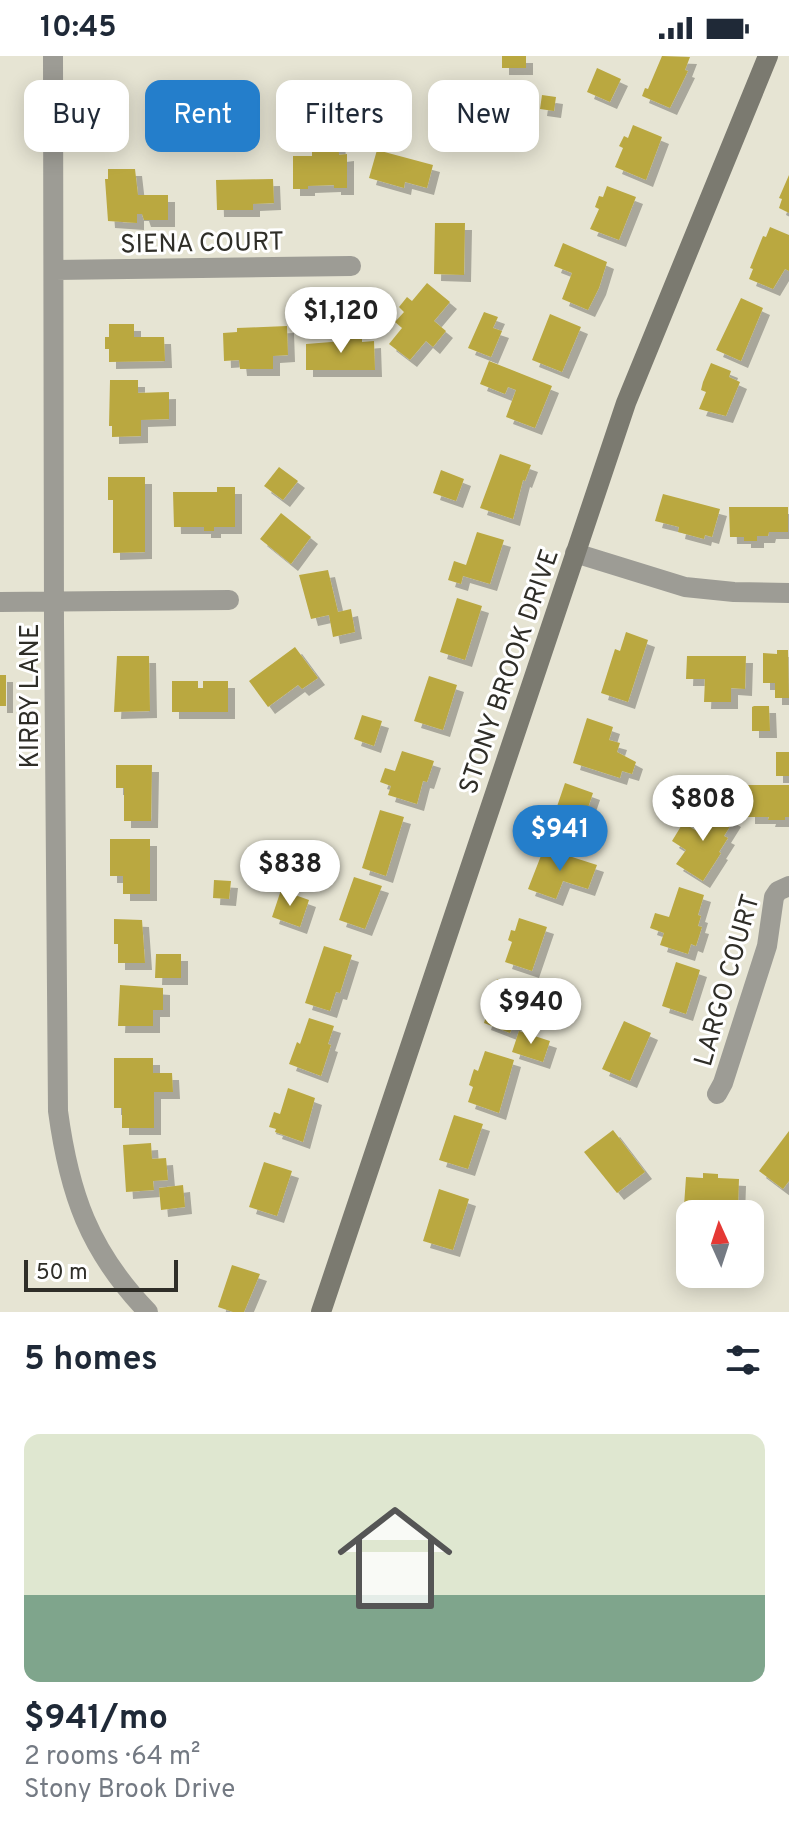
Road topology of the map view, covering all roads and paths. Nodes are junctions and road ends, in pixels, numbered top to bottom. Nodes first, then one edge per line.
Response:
1 (53, 56) edge
2 (768, 56) edge
3 (351, 266) dead end
4 (55, 270) junction
5 (575, 553) junction
6 (789, 593) edge
7 (229, 600) dead end
8 (54, 601) junction
9 (0, 602) edge
10 (789, 886) edge
11 (717, 1094) dead end
12 (148, 1312) edge
13 (321, 1312) edge

1 - 4 street, KIRBY LANE
2 - 5 street, STONY BROOK DRIVE
3 - 4 street, SIENA COURT
4 - 8 street, KIRBY LANE
5 - 6 street
5 - 13 street, STONY BROOK DRIVE
7 - 8 street
8 - 9 street
8 - 12 street, KIRBY LANE
10 - 11 street, LARGO COURT

